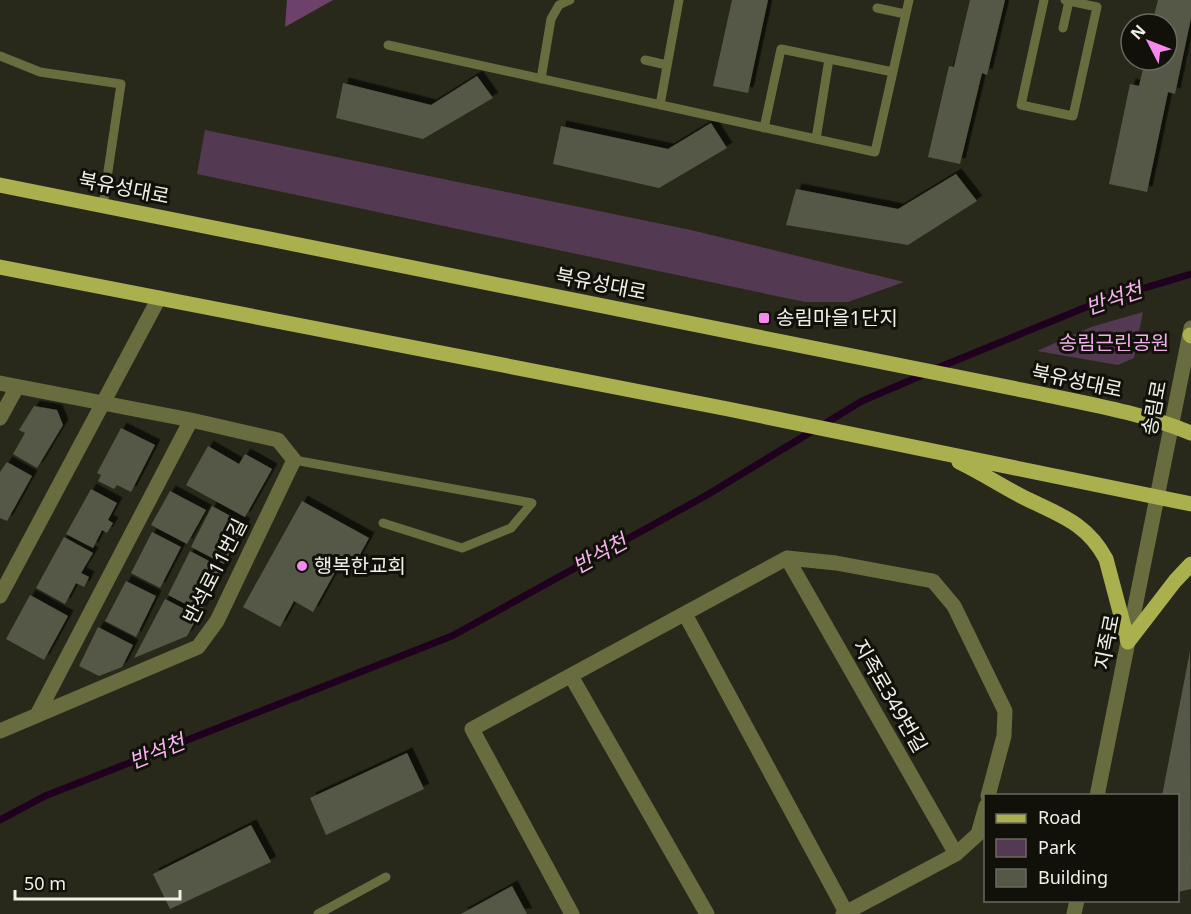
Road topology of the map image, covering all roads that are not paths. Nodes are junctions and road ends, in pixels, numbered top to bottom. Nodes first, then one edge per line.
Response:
1 (570, 0) edge
2 (679, 0) edge
3 (909, 0) edge
4 (1044, 0) edge
5 (1067, 0) edge
6 (877, 8) dead end
7 (905, 14) junction
8 (1063, 28) dead end
9 (388, 45) dead end
10 (0, 56) edge
11 (829, 59) junction
12 (645, 60) dead end
13 (667, 65) junction
14 (892, 72) junction
15 (541, 79) junction
16 (660, 105) junction
17 (764, 128) junction
18 (816, 139) junction
19 (0, 185) edge
20 (103, 205) junction
21 (0, 267) edge
22 (159, 298) junction
23 (1191, 332) edge
24 (0, 383) edge
25 (17, 387) junction
26 (104, 403) junction
27 (0, 418) edge
28 (191, 420) junction
29 (1172, 425) junction
30 (1191, 427) edge
31 (1191, 433) edge
32 (931, 451) junction
33 (294, 460) junction
34 (1157, 497) junction
35 (1191, 504) edge
36 (383, 523) dead end
37 (788, 558) junction
38 (1191, 564) edge
39 (0, 596) edge
40 (685, 614) junction
41 (1128, 642) junction
42 (571, 675) junction
43 (37, 715) junction
44 (0, 730) edge
45 (988, 794) edge
46 (1098, 794) edge
47 (984, 813) edge
48 (956, 854) junction
49 (386, 877) dead end
50 (845, 913) edge
51 (318, 914) edge
52 (572, 914) edge
53 (707, 914) edge

1 - 15 lane
2 - 13 lane
3 - 7 lane
4 - 5 lane
5 - 8 lane
6 - 7 lane
7 - 14 lane
9 - 15 lane
10 - 20 lane
11 - 14 lane
11 - 17 lane
11 - 18 lane
12 - 13 lane
13 - 16 lane
14 - 18 lane
15 - 16 lane
16 - 17 lane
17 - 18 lane
19 - 20 main road, 북유성대로
20 - 29 main road, 북유성대로
21 - 22 main road
22 - 26 street
22 - 32 main road
23 - 29 street, 송림로
24 - 25 street
25 - 26 street
25 - 27 street
26 - 28 street
26 - 39 street
28 - 33 street
28 - 43 street
29 - 30 main road
29 - 31 main road, 북유성대로
29 - 34 street, 송림로
32 - 34 main road
32 - 41 main road
33 - 36 lane
33 - 43 street, 반석로11번길
34 - 35 main road
34 - 41 street, 지족로
37 - 40 street
37 - 45 street
37 - 48 street, 지족로349번길
38 - 41 main road
40 - 42 street
40 - 50 street
41 - 46 street, 지족로
42 - 52 street
42 - 53 street
43 - 44 street, 반석로11번길
47 - 48 street
48 - 50 street
49 - 51 lane

